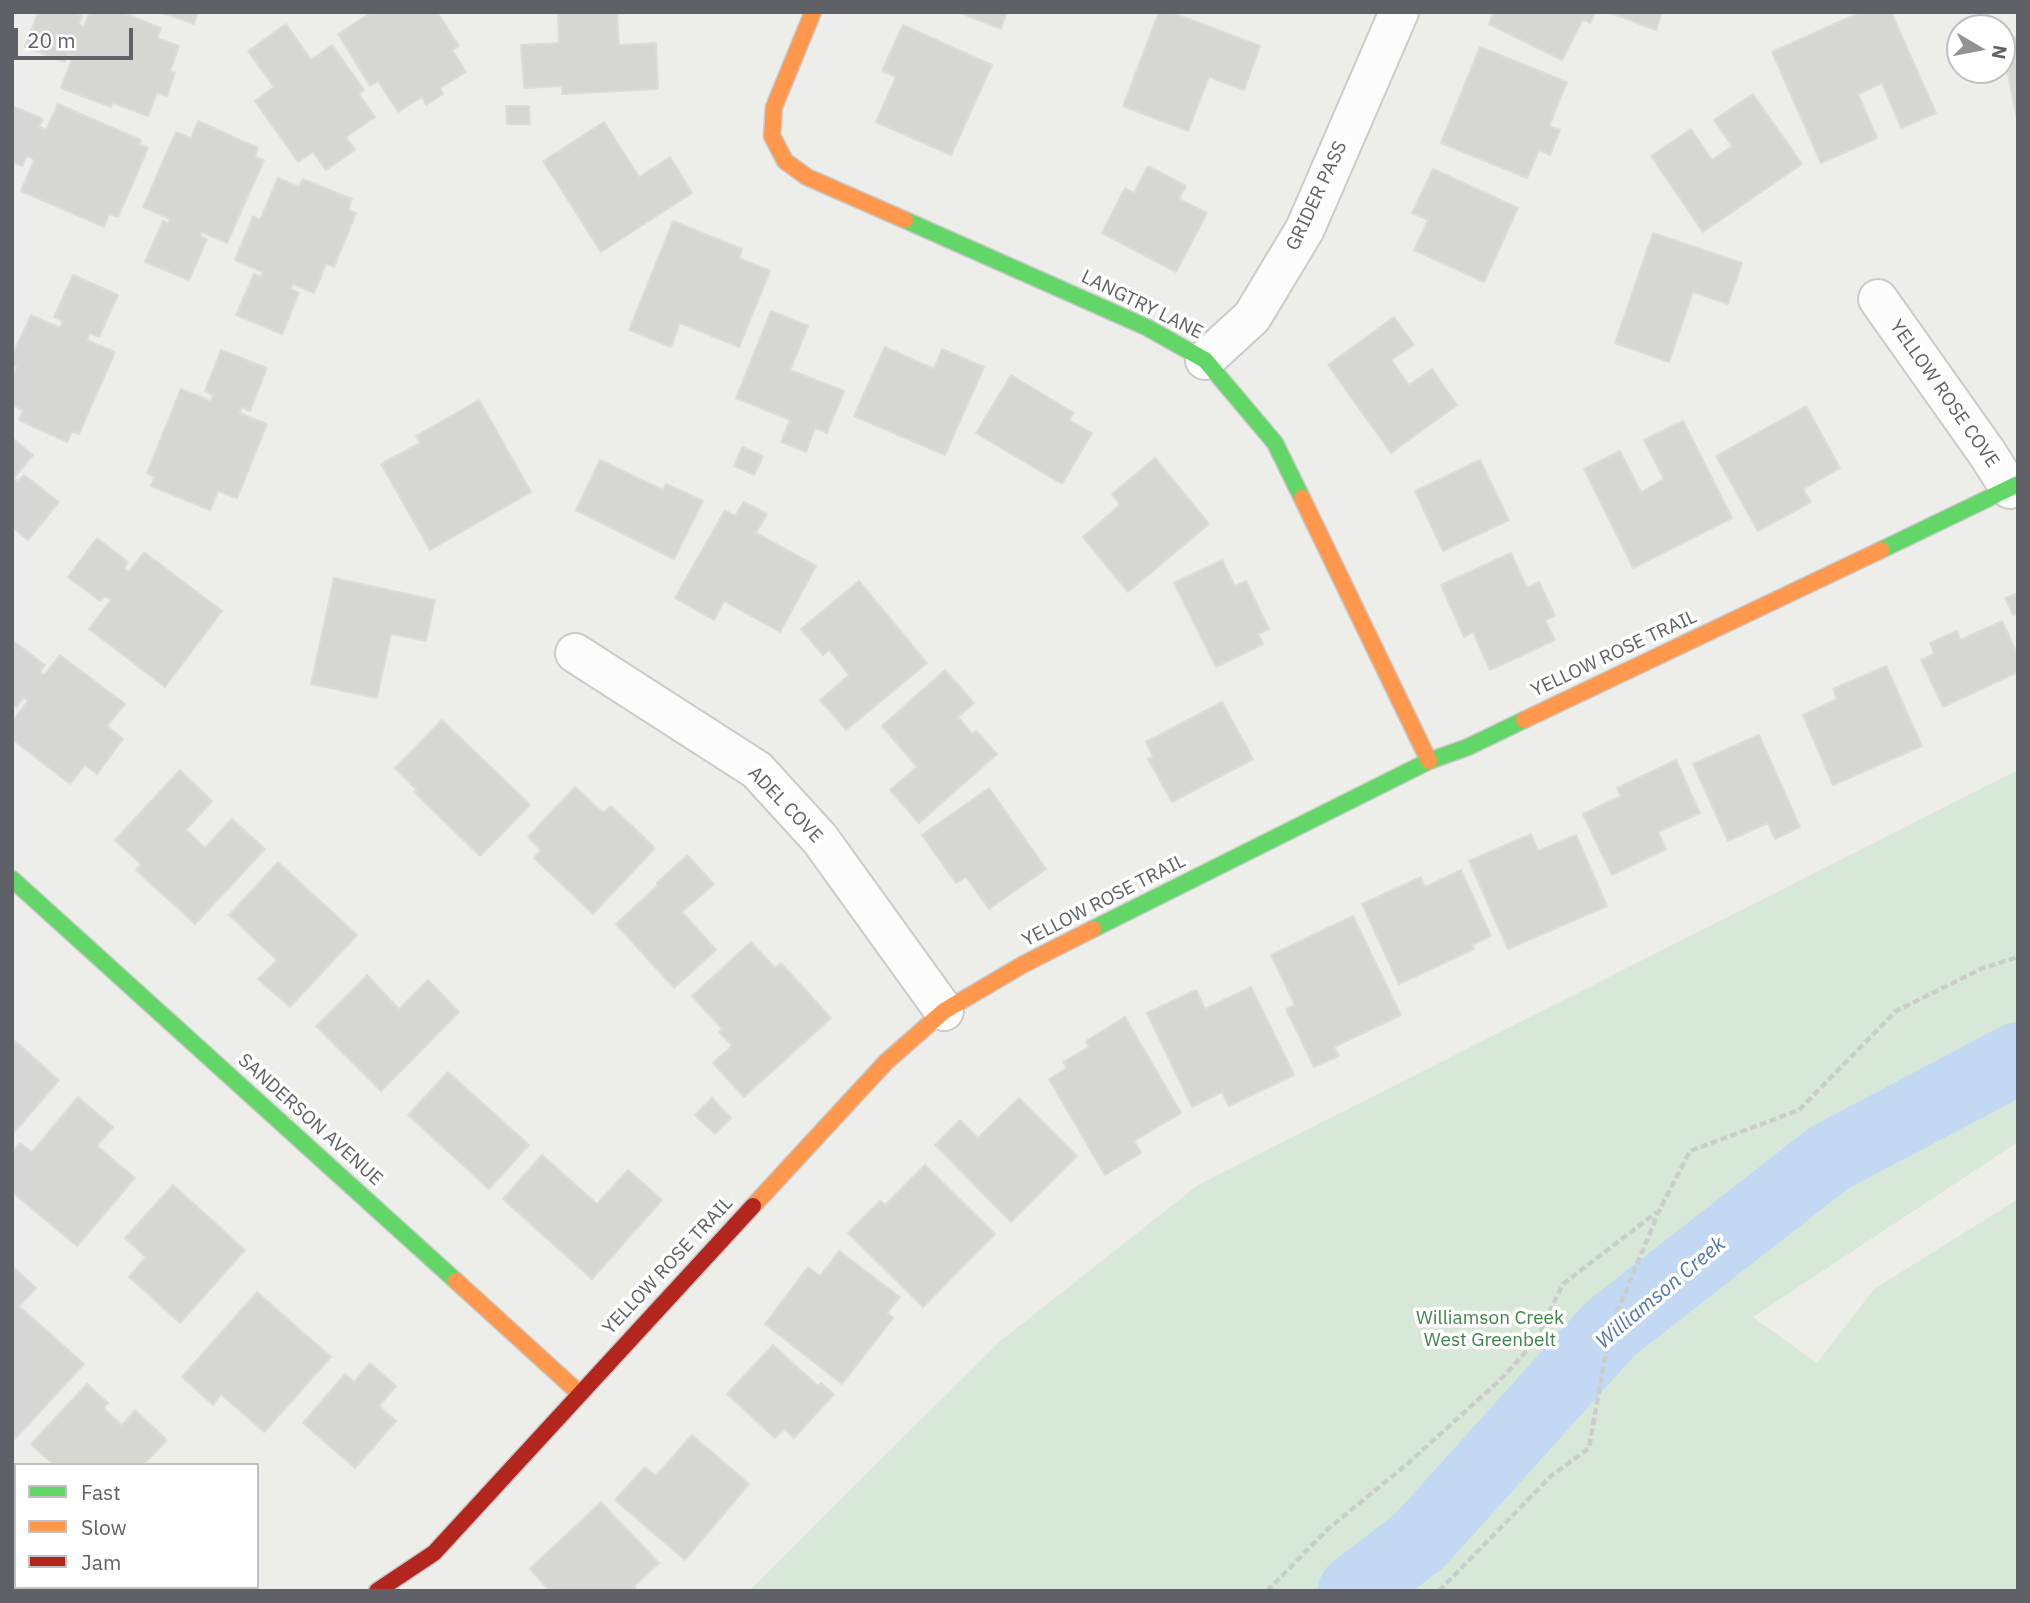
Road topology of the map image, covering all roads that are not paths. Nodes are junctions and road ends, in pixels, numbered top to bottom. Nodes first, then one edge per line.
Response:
1 (813, 12) edge
2 (1399, 12) edge
3 (1878, 299) dead end
4 (1205, 360) junction
5 (2014, 486) edge
6 (575, 653) dead end
7 (1429, 761) junction
8 (12, 879) edge
9 (944, 1011) junction
10 (579, 1393) junction
11 (377, 1591) edge

1 - 4 street, LANGTRY LANE
2 - 4 street, GRIDER PASS
3 - 5 street, YELLOW ROSE COVE
4 - 7 street, LANGTRY LANE
5 - 7 street, YELLOW ROSE TRAIL
6 - 9 street, ADEL COVE
7 - 9 street, YELLOW ROSE TRAIL
8 - 10 street, SANDERSON AVENUE
9 - 10 street, YELLOW ROSE TRAIL
10 - 11 street, YELLOW ROSE TRAIL

